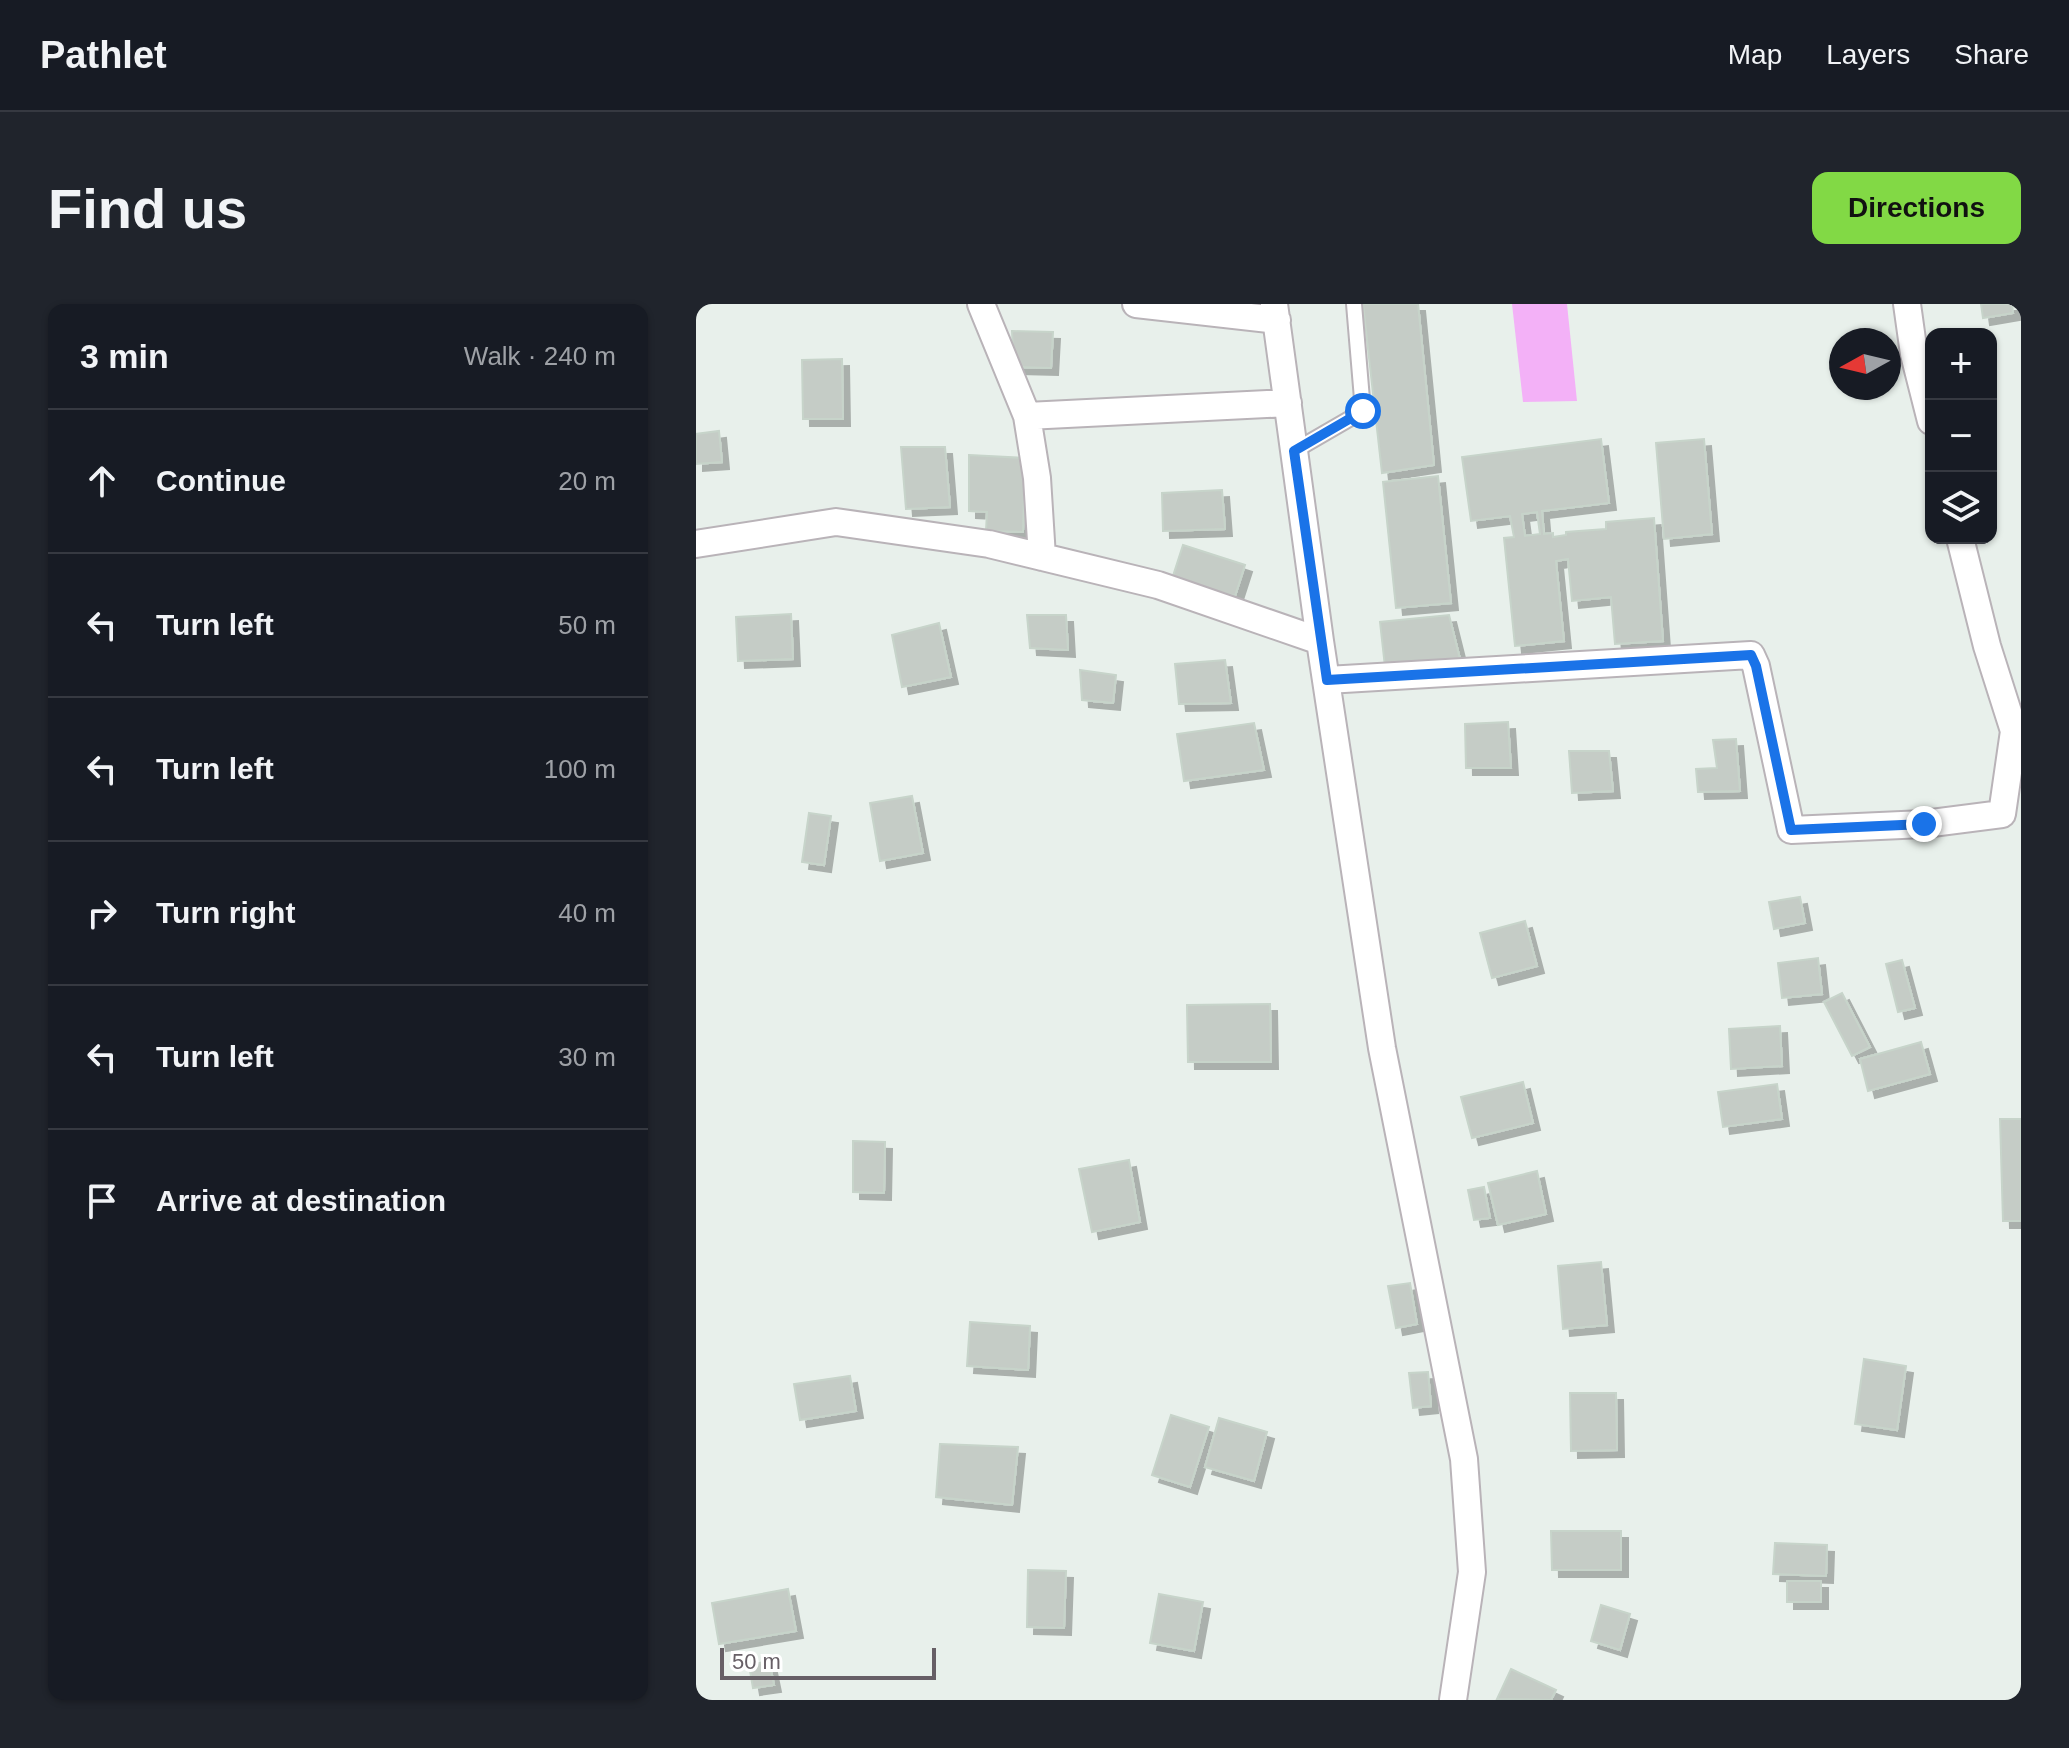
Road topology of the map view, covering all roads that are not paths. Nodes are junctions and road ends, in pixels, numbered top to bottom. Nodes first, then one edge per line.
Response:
1 (981, 304) edge
2 (1136, 304) edge
3 (1354, 304) edge
4 (1907, 304) edge
5 (1276, 312) edge
6 (1926, 400) edge
7 (1288, 403) junction
8 (1027, 416) junction
9 (1294, 451) junction
10 (696, 544) edge
11 (1962, 544) edge
12 (1042, 557) junction
13 (1320, 641) junction
14 (1327, 680) junction
15 (1453, 1700) edge

1 - 8 street
2 - 5 street
3 - 9 lane
4 - 6 street
5 - 7 street
7 - 8 street
7 - 9 street
8 - 12 street
9 - 13 street
10 - 12 street
11 - 14 street
12 - 13 street
13 - 14 street
14 - 15 street

